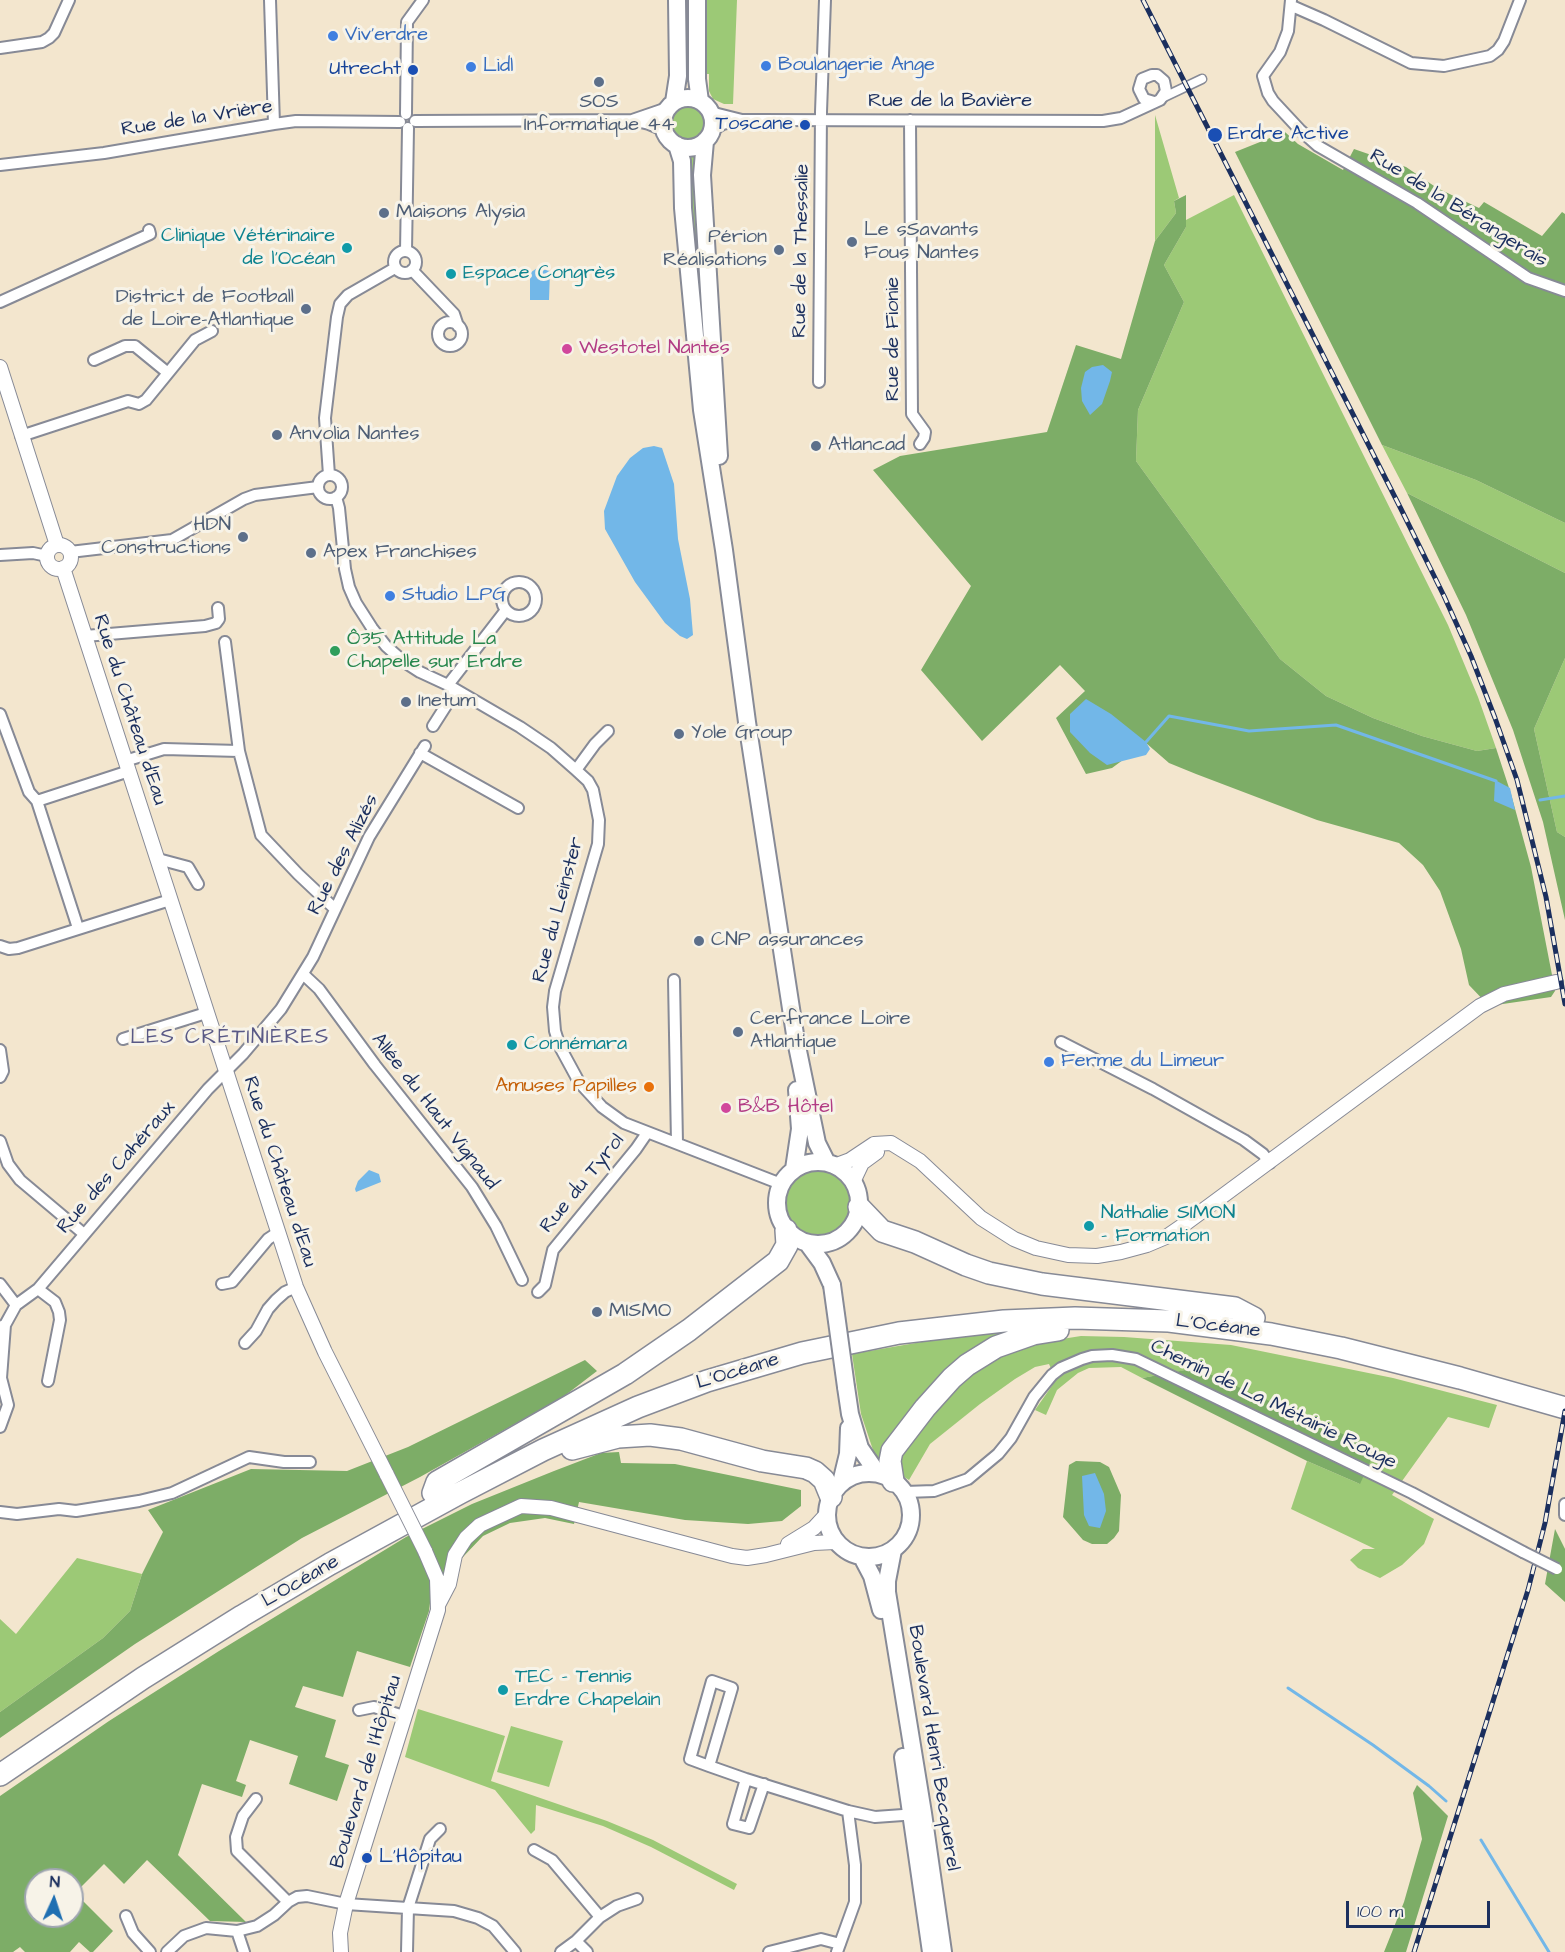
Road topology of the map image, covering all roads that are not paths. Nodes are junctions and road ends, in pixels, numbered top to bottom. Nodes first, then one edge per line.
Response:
1 (69, 0) edge
2 (270, 0) edge
3 (423, 0) edge
4 (677, 0) edge
5 (697, 0) edge
6 (825, 0) edge
7 (1520, 0) edge
8 (1291, 3) edge
9 (0, 48) edge
10 (1199, 80) dead end
11 (1157, 101) joint
12 (671, 105) junction
13 (705, 106) junction
14 (632, 120) junction
15 (742, 120) junction
16 (821, 120) junction
17 (910, 120) junction
18 (407, 122) junction
19 (274, 124) junction
20 (663, 130) junction
21 (708, 136) junction
22 (677, 145) junction
23 (0, 165) edge
24 (149, 230) dead end
25 (406, 251) junction
26 (395, 268) junction
27 (412, 270) junction
28 (1565, 291) edge
29 (0, 302) edge
30 (446, 304) junction
31 (444, 323) junction
32 (458, 326) junction
33 (212, 331) dead end
34 (94, 360) dead end
35 (0, 367) edge
36 (168, 373) junction
37 (819, 382) dead end
38 (21, 436) junction
39 (920, 444) dead end
40 (329, 475) junction
41 (318, 488) junction
42 (336, 497) junction
43 (52, 550) junction
44 (724, 550) junction
45 (70, 552) junction
46 (0, 555) edge
47 (63, 568) junction
48 (218, 608) dead end
49 (506, 610) dead end
50 (85, 636) junction
51 (225, 642) dead end
52 (452, 688) junction
53 (0, 714) edge
54 (433, 726) dead end
55 (608, 731) dead end
56 (239, 751) junction
57 (127, 766) junction
58 (576, 770) junction
59 (37, 801) junction
60 (518, 808) dead end
61 (158, 859) junction
62 (198, 884) dead end
63 (170, 900) junction
64 (335, 909) junction
65 (78, 928) junction
66 (0, 946) edge
67 (304, 975) junction
68 (674, 980) dead end
69 (1556, 982) dead end
70 (206, 1012) junction
71 (123, 1039) dead end
72 (796, 1041) junction
73 (1061, 1042) dead end
74 (0, 1050) edge
75 (225, 1071) junction
76 (0, 1077) edge
77 (647, 1133) junction
78 (0, 1141) edge
79 (677, 1143) junction
80 (906, 1151) junction
81 (1270, 1163) junction
82 (831, 1164) junction
83 (794, 1169) junction
84 (853, 1182) junction
85 (781, 1184) junction
86 (859, 1207) junction
87 (786, 1230) junction
88 (277, 1233) junction
89 (84, 1234) junction
90 (837, 1240) junction
91 (808, 1244) junction
92 (522, 1280) dead end
93 (0, 1284) edge
94 (222, 1284) dead end
95 (832, 1285) junction
96 (296, 1287) junction
97 (38, 1289) junction
98 (538, 1292) dead end
99 (16, 1305) junction
100 (1254, 1318) junction
101 (1169, 1321) junction
102 (2, 1326) edge
103 (245, 1343) dead end
104 (48, 1381) dead end
105 (1538, 1394) junction
106 (1565, 1396) edge
107 (1565, 1408) edge
108 (850, 1414) junction
109 (0, 1427) edge
110 (310, 1462) dead end
111 (493, 1476) junction
112 (892, 1482) junction
113 (433, 1493) junction
114 (832, 1498) junction
115 (1565, 1504) edge
116 (0, 1512) edge
117 (1565, 1515) edge
118 (835, 1542) junction
119 (893, 1550) junction
120 (455, 1554) junction
121 (771, 1554) junction
122 (862, 1557) junction
123 (452, 1570) junction
124 (434, 1571) junction
125 (1561, 1572) edge
126 (438, 1605) junction
127 (359, 1710) dead end
128 (404, 1716) junction
129 (0, 1760) edge
130 (709, 1766) junction
131 (0, 1775) edge
132 (746, 1779) junction
133 (764, 1785) junction
134 (256, 1799) dead end
135 (848, 1811) junction
136 (917, 1814) junction
137 (440, 1829) dead end
138 (534, 1850) dead end
139 (637, 1899) dead end
140 (288, 1902) junction
141 (346, 1904) junction
142 (408, 1908) junction
143 (126, 1916) dead end
144 (600, 1917) junction
145 (237, 1931) junction
146 (576, 1941) junction
147 (838, 1948) edge
148 (150, 1952) edge
149 (167, 1952) edge
150 (244, 1952) edge
151 (341, 1952) edge
152 (407, 1952) edge
153 (515, 1952) edge
154 (561, 1952) edge
155 (587, 1952) edge
156 (769, 1952) edge
157 (931, 1952) edge
158 (943, 1952) edge

1 - 9 street
2 - 19 street
3 - 18 street
4 - 12 main road
5 - 13 main road
6 - 16 street, Rue de la Thessalie
7 - 8 street
8 - 28 street, Rue de la Bérangerais
10 - 11 street, Rue de la Bavière
11 - 17 street, Rue de la Bavière
12 - 13 main road
12 - 14 street, Rue de la Vrière
12 - 20 main road
13 - 15 street, Rue de la Bavière
13 - 21 main road
14 - 18 street, Rue de la Vrière
14 - 20 street, Rue de la Vrière
15 - 16 street, Rue de la Bavière
15 - 21 street, Rue de la Bavière
16 - 17 street, Rue de la Bavière
16 - 37 street, Rue de la Thessalie
17 - 39 street, Rue de Fionie
18 - 19 street, Rue de la Vrière
18 - 25 street
19 - 23 street, Rue de la Vrière
20 - 22 main road
21 - 22 main road
21 - 44 main road
22 - 44 main road
24 - 29 street
25 - 26 street
25 - 27 street
26 - 27 street
26 - 40 street
27 - 30 street
30 - 31 street
30 - 32 street
31 - 32 street
31 - 32 street
33 - 36 street
34 - 36 street
35 - 38 street
36 - 38 street
38 - 43 street
40 - 41 street
40 - 42 street
41 - 42 street
41 - 45 street
42 - 52 street, Rue du Leinster
43 - 45 street
43 - 46 street
43 - 47 street
44 - 72 main road
45 - 47 street
47 - 50 street, Rue du Château d'Eau
48 - 50 street
49 - 52 street
50 - 57 street, Rue du Château d'Eau
51 - 56 street
52 - 54 street
52 - 58 street, Rue du Leinster
53 - 59 street
55 - 58 street
56 - 57 street
56 - 64 street
57 - 59 street
57 - 61 street, Rue du Château d'Eau
58 - 77 street, Rue du Leinster
59 - 65 street
60 - 64 street, Rue des Alizés
61 - 62 street
61 - 63 street, Rue du Château d'Eau
63 - 65 street
63 - 70 street, Rue du Château d'Eau
64 - 67 street, Rue des Alizés
65 - 66 street
67 - 75 street, Rue des Alizés
67 - 92 street, Allée du Haut Vignaud
68 - 79 street
69 - 81 street
70 - 71 street
70 - 75 street, Rue du Château d'Eau
72 - 82 main road
72 - 83 main road
73 - 81 street
74 - 76 street
75 - 88 street, Rue du Château d'Eau
75 - 89 street, Rue des Cahéraux
77 - 79 street, Rue du Leinster
77 - 98 street, Rue du Tyrol
78 - 89 street
79 - 85 street, Rue du Leinster
80 - 81 street
80 - 82 street
80 - 84 street
82 - 83 main road
82 - 84 main road
83 - 85 main road
84 - 86 main road
85 - 87 main road
86 - 90 main road
86 - 100 highway
87 - 91 main road
87 - 113 highway
88 - 94 street
88 - 96 street, Rue du Château d'Eau
89 - 97 street, Rue des Cahéraux
90 - 91 main road
90 - 95 main road
91 - 95 main road
93 - 99 street
95 - 108 main road, bridge
96 - 103 street
96 - 124 street, Rue du Château d'Eau, bridge
97 - 99 street, Rue des Cahéraux
97 - 104 street
99 - 102 street, Rue des Cahéraux
100 - 105 highway, L’Océane
100 - 113 highway, L’Océane
101 - 105 highway, L’Océane
101 - 111 highway, L’Océane
101 - 112 highway
102 - 109 street
105 - 106 highway, L’Océane
105 - 107 highway, L’Océane
108 - 112 main road
108 - 114 main road
110 - 116 street
111 - 114 highway
111 - 131 highway, L’Océane
112 - 114 main road
112 - 119 main road
112 - 125 street, Chemin de La Métairie Rouge, bridge
113 - 129 highway, L’Océane
114 - 118 main road
114 - 121 street, Boulevard de l'Hôpitau
115 - 117 street
118 - 121 street, Boulevard de l'Hôpitau
118 - 122 main road
119 - 122 main road
119 - 136 main road, Boulevard Henri Becquerel
120 - 121 street, Boulevard de l'Hôpitau
120 - 123 street, Boulevard de l'Hôpitau
120 - 124 street, Boulevard de l'Hôpitau
122 - 136 main road, Boulevard Henri Becquerel
123 - 124 street
123 - 126 street, Boulevard de l'Hôpitau
124 - 126 street, Boulevard de l'Hôpitau
126 - 128 street, Boulevard de l'Hôpitau
127 - 128 street
128 - 141 street, Boulevard de l'Hôpitau
130 - 130 street
130 - 132 street
132 - 133 street
132 - 133 street
133 - 135 street
134 - 140 street
135 - 136 street
135 - 147 street
136 - 157 main road, Boulevard Henri Becquerel
136 - 158 main road, Boulevard Henri Becquerel
137 - 142 street
138 - 144 street
139 - 144 street
140 - 141 street
140 - 145 street
141 - 142 street
141 - 151 street, Boulevard de l'Hôpitau
142 - 152 street
142 - 153 street
143 - 148 street
144 - 146 street
145 - 149 street
145 - 150 street
146 - 154 street
146 - 155 street
147 - 156 street

